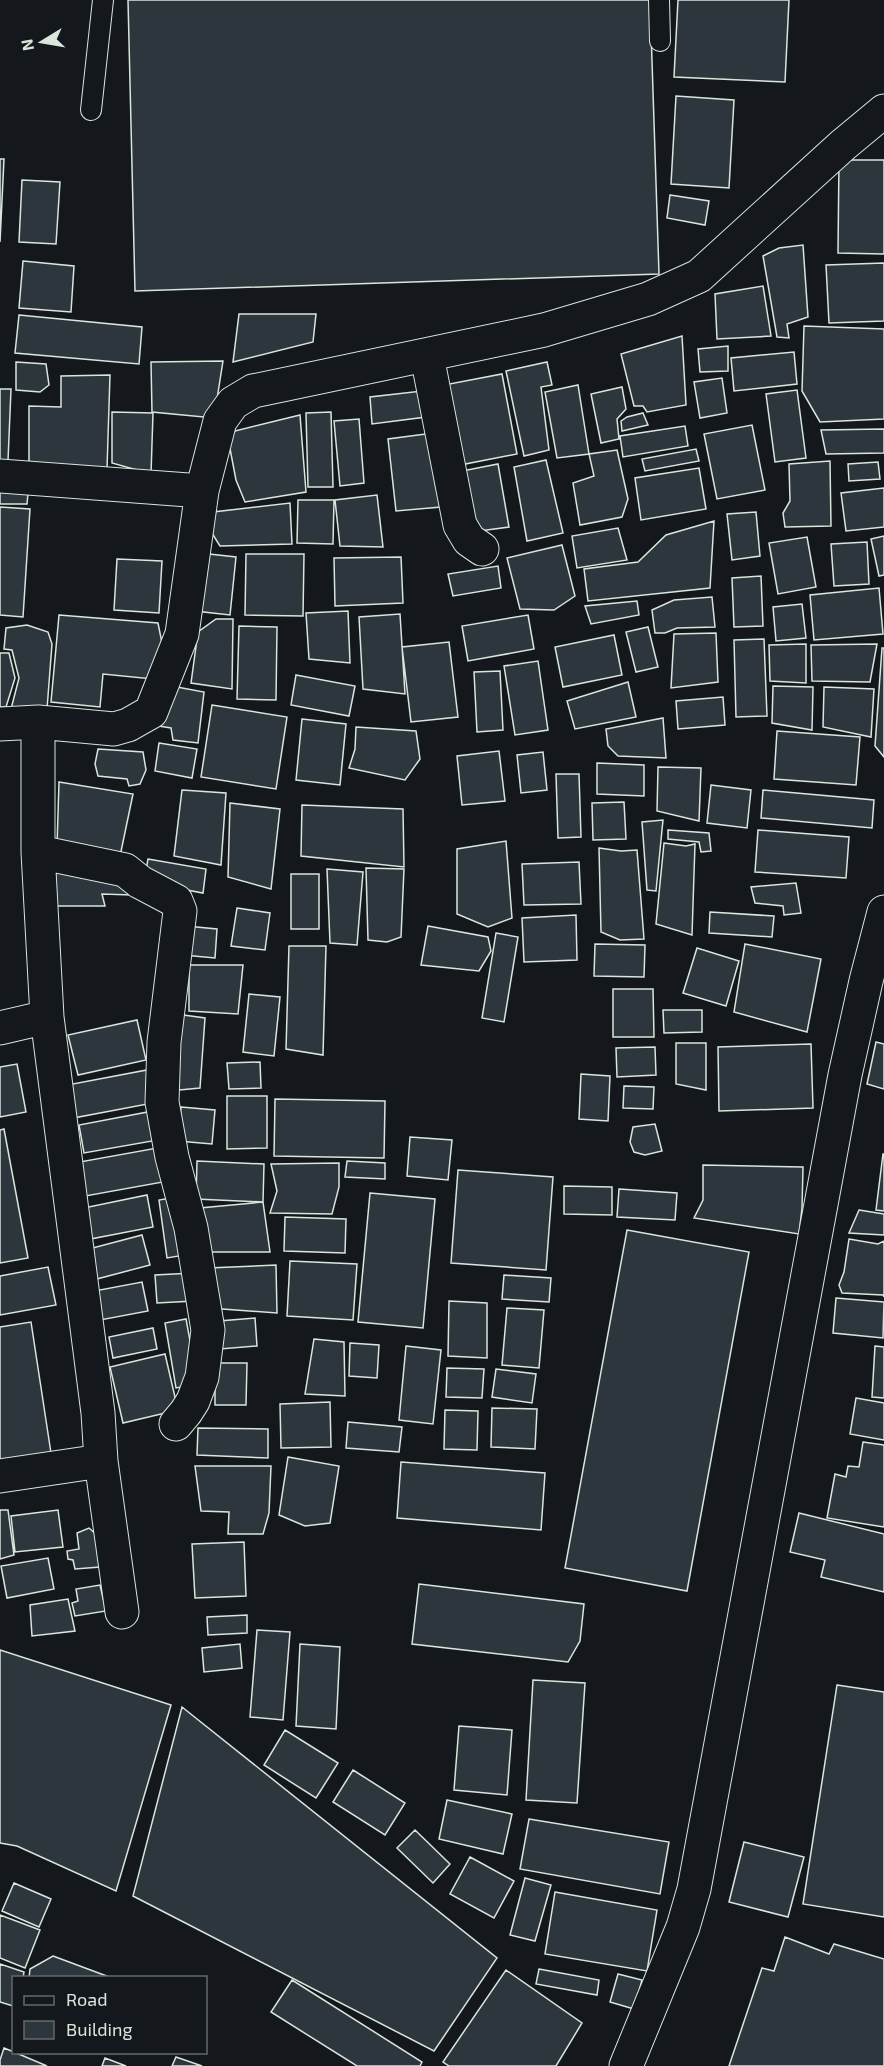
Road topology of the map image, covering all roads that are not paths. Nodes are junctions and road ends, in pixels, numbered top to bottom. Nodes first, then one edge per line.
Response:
1 (103, 0) edge
2 (659, 0) edge
3 (660, 41) dead end
4 (91, 110) dead end
5 (884, 111) edge
6 (427, 356) junction
7 (0, 476) edge
8 (202, 491) junction
9 (482, 549) dead end
10 (38, 722) junction
11 (0, 724) edge
12 (38, 852) junction
13 (884, 912) edge
14 (47, 1017) junction
15 (0, 1028) edge
16 (176, 1424) dead end
17 (101, 1461) junction
18 (0, 1476) edge
19 (122, 1612) dead end
20 (626, 2066) edge

1 - 4 lane
2 - 3 lane
5 - 6 street
6 - 8 street
6 - 9 street
7 - 8 street
8 - 10 street
10 - 11 street
10 - 12 street
12 - 14 street
12 - 16 street
13 - 20 street
14 - 15 street
14 - 17 street
17 - 18 street
17 - 19 street

